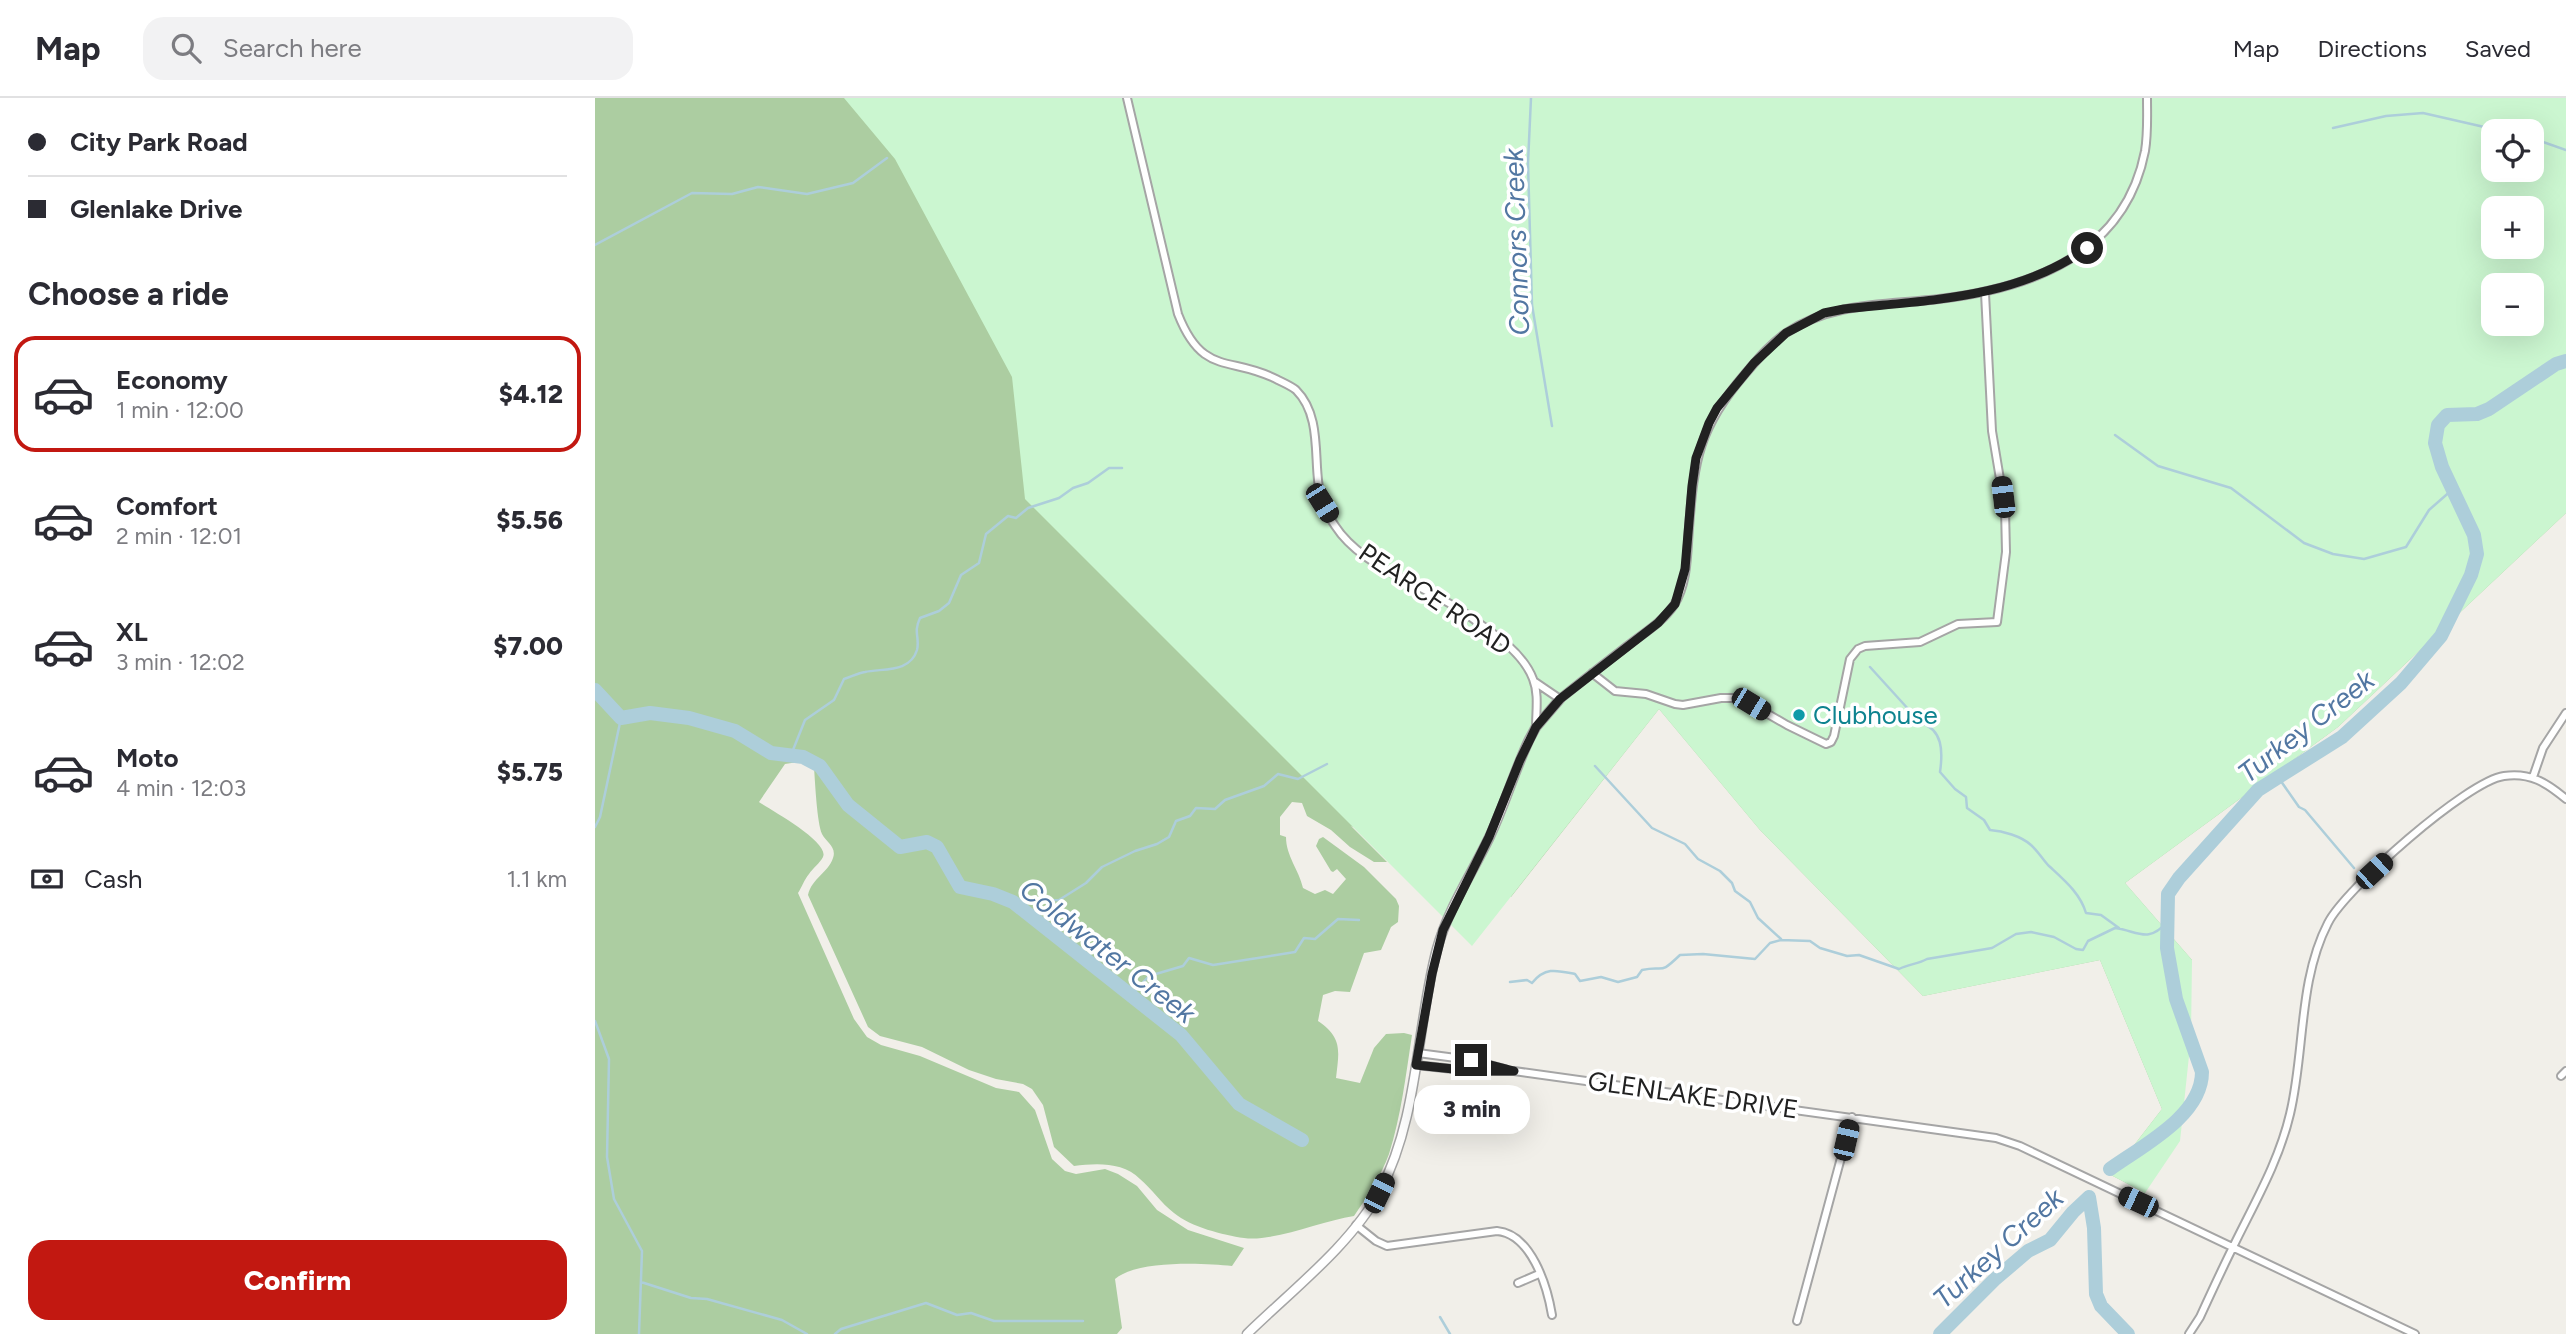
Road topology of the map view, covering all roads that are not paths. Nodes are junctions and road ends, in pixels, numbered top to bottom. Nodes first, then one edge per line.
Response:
1 (1126, 98) edge
2 (2147, 98) edge
3 (1985, 293) junction
4 (1592, 673) junction
5 (1535, 682) junction
6 (1560, 699) junction
7 (2566, 713) edge
8 (1536, 727) junction
9 (2533, 777) junction
10 (2566, 799) edge
11 (1418, 1053) junction
12 (1416, 1065) junction
13 (1514, 1071) junction
14 (1852, 1117) junction
15 (1356, 1225) junction
16 (2233, 1247) junction
17 (1539, 1274) junction
18 (1518, 1283) dead end
19 (1552, 1315) dead end
20 (1797, 1321) dead end
21 (1247, 1334) edge
22 (2189, 1334) edge
23 (2415, 1334) edge

1 - 5 street, PEARCE ROAD
2 - 3 street
3 - 4 street
3 - 4 street
4 - 6 street
5 - 6 street
5 - 8 street
6 - 8 street
7 - 9 street
8 - 11 street
9 - 10 street
9 - 16 street
11 - 12 street
11 - 13 street, GLENLAKE DRIVE
12 - 13 street, GLENLAKE DRIVE
12 - 15 street
13 - 14 street, GLENLAKE DRIVE
14 - 16 street, GLENLAKE DRIVE
14 - 20 street
15 - 17 street
15 - 21 street
16 - 22 street
16 - 23 street, GLENLAKE DRIVE
17 - 18 street
17 - 19 street

